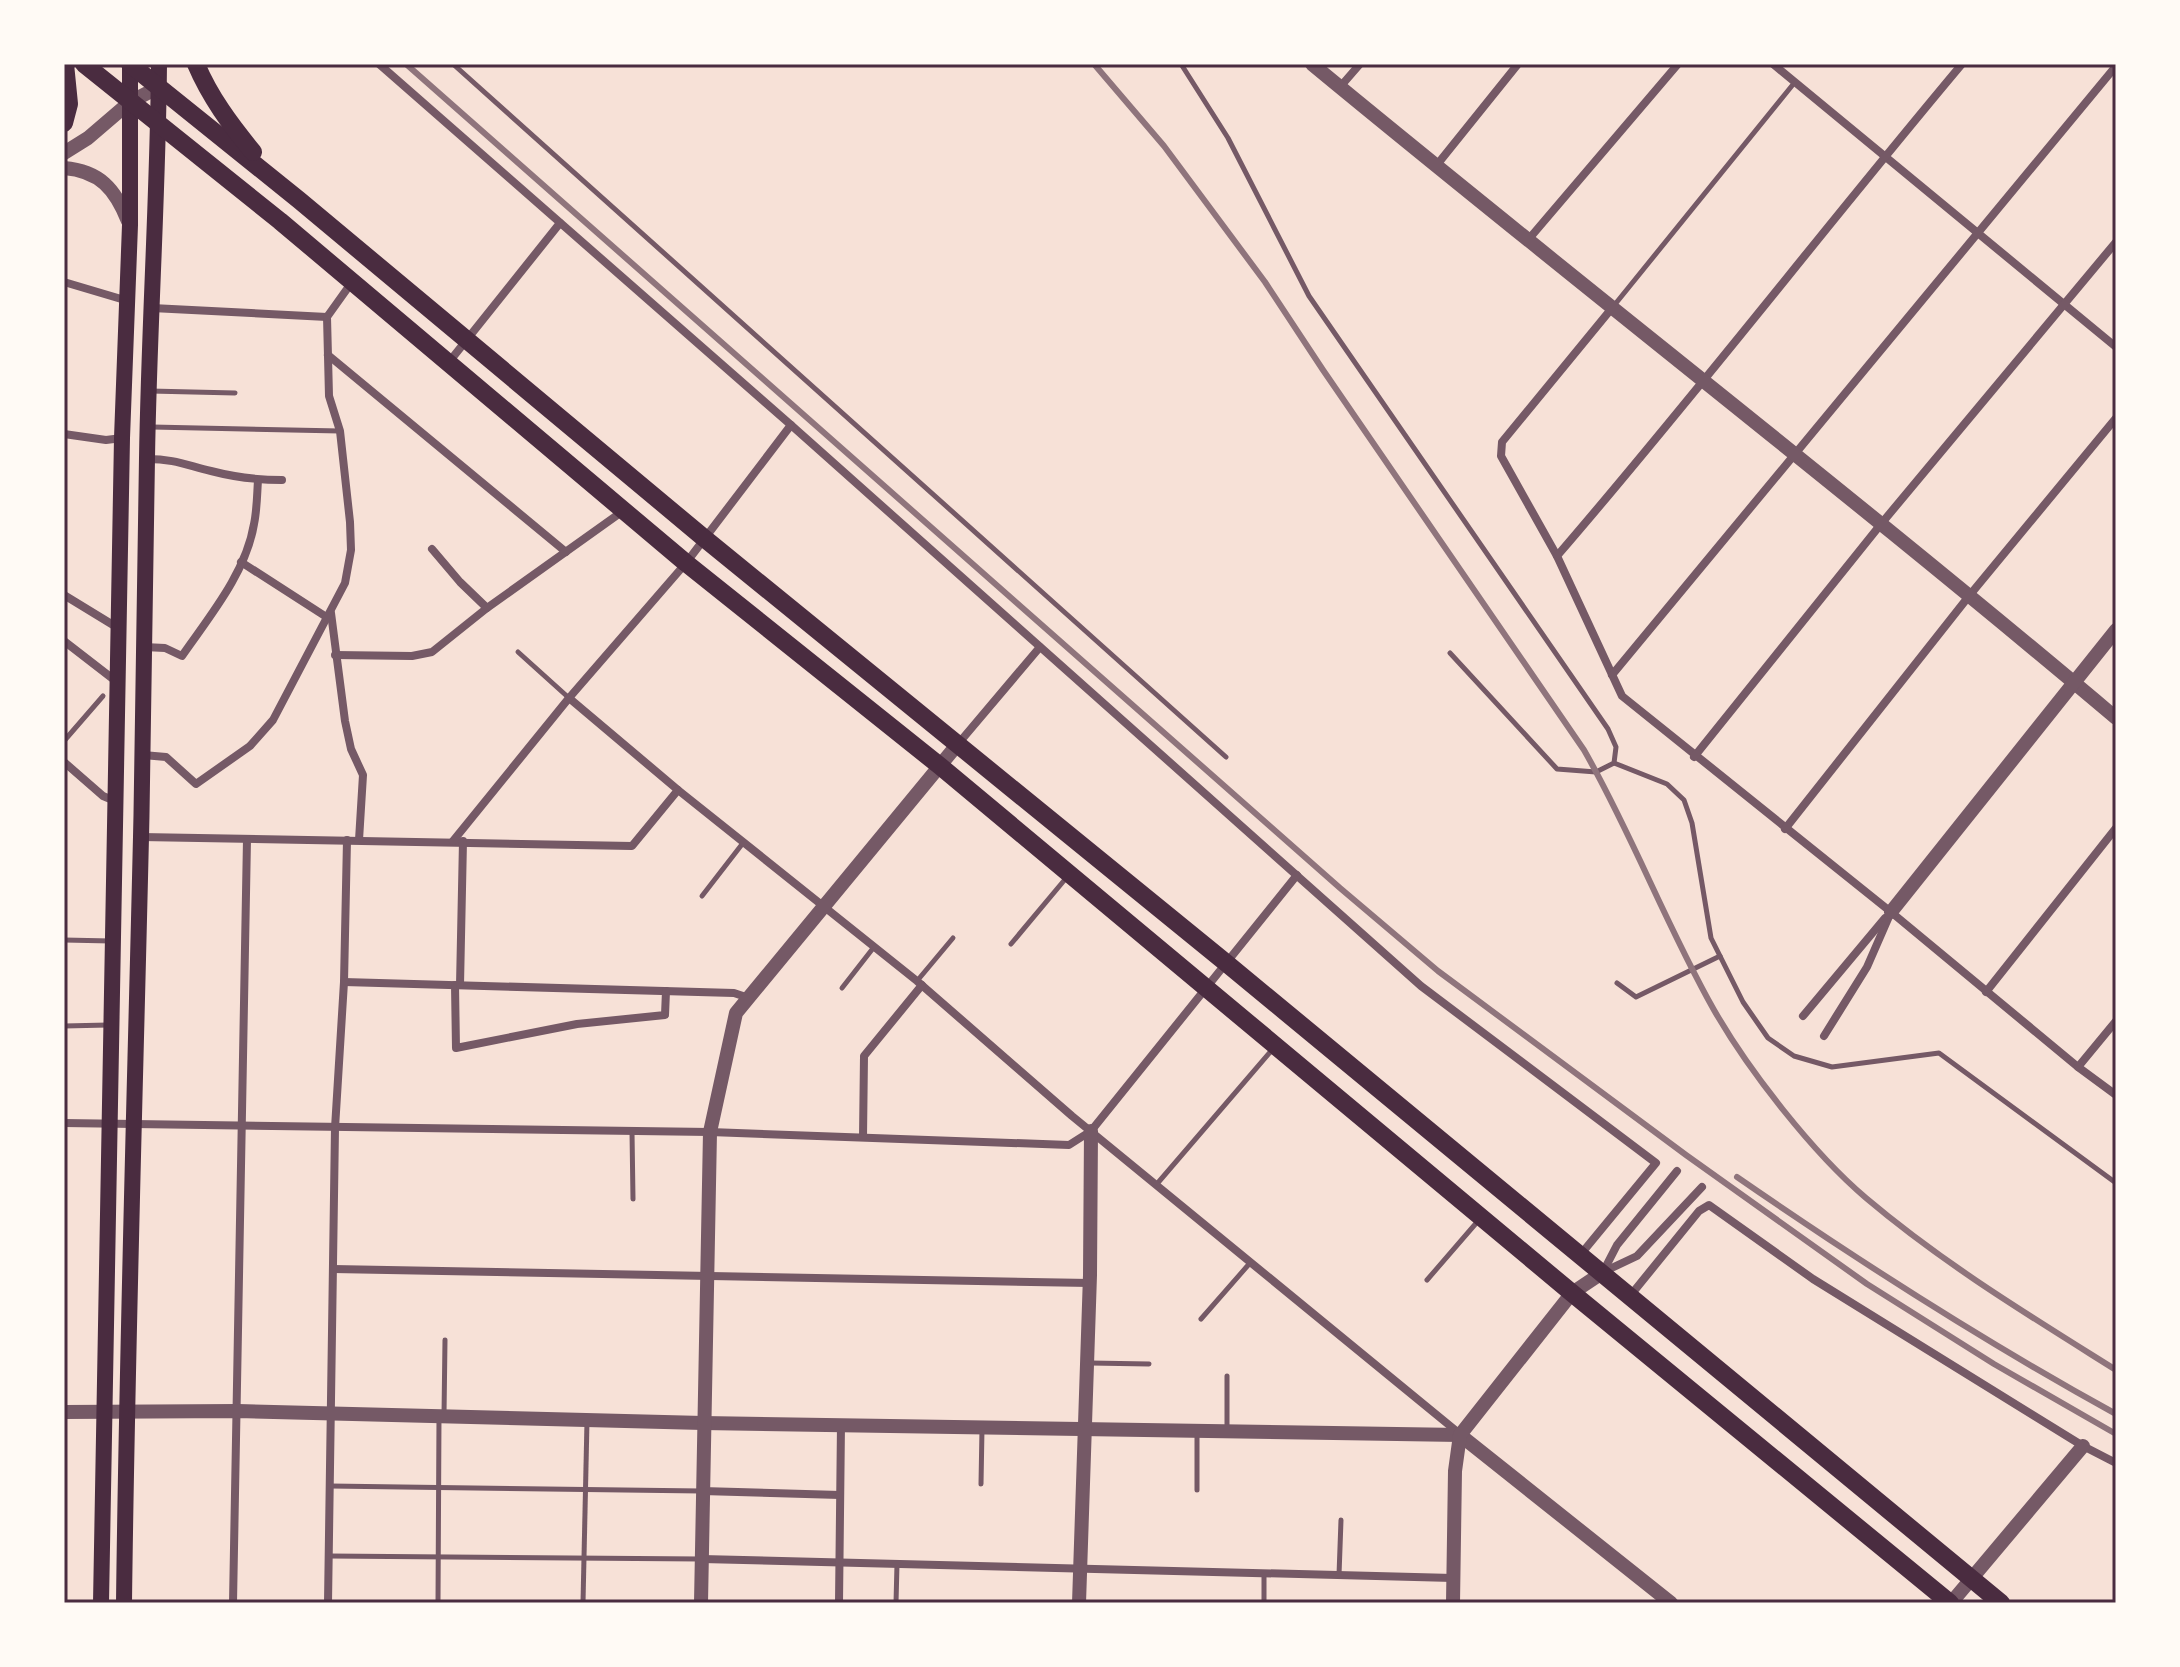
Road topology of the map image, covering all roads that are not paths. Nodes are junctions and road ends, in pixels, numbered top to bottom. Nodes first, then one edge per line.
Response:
1 (65, 64) edge
2 (84, 64) edge
3 (130, 64) edge
4 (159, 64) edge
5 (196, 64) edge
6 (379, 64) edge
7 (453, 64) edge
8 (1181, 64) edge
9 (1312, 64) edge
10 (1360, 64) edge
11 (1518, 64) edge
12 (1678, 64) edge
13 (1773, 64) edge
14 (1962, 64) edge
15 (2116, 66) edge
16 (1795, 82) junction
17 (159, 87) junction
18 (1340, 87) junction
19 (130, 102) junction
20 (64, 123) edge
21 (158, 124) junction
22 (64, 153) edge
23 (1883, 158) junction
24 (1436, 166) junction
25 (64, 168) edge
26 (299, 200) junction
27 (560, 223) junction
28 (130, 225) junction
29 (1979, 235) junction
30 (1528, 240) junction
31 (2116, 242) edge
32 (352, 281) junction
33 (64, 282) edge
34 (128, 301) junction
35 (2063, 304) junction
36 (151, 308) junction
37 (1612, 308) junction
38 (327, 317) junction
39 (466, 340) junction
40 (2116, 347) edge
41 (328, 355) junction
42 (449, 363) junction
43 (1704, 383) junction
44 (149, 391) junction
45 (235, 393) dead end
46 (2116, 418) edge
47 (791, 425) junction
48 (147, 427) junction
49 (340, 431) junction
50 (64, 434) edge
51 (122, 438) junction
52 (1794, 455) junction
53 (147, 459) junction
54 (258, 480) junction
55 (282, 480) dead end
56 (624, 511) junction
57 (1881, 524) junction
58 (704, 538) junction
59 (432, 549) dead end
60 (566, 552) junction
61 (1557, 556) junction
62 (241, 562) junction
63 (686, 563) junction
64 (64, 595) edge
65 (1969, 596) junction
66 (487, 608) junction
67 (329, 615) junction
68 (119, 628) junction
69 (2116, 630) edge
70 (64, 641) edge
71 (144, 647) junction
72 (1040, 647) junction
73 (518, 652) dead end
74 (1450, 653) dead end
75 (335, 655) junction
76 (1612, 675) junction
77 (2073, 681) junction
78 (117, 682) junction
79 (103, 696) dead end
80 (569, 698) junction
81 (2116, 718) edge
82 (64, 741) edge
83 (957, 745) junction
84 (143, 755) junction
85 (1226, 757) dead end
86 (1694, 757) junction
87 (64, 762) edge
88 (1614, 763) junction
89 (940, 766) junction
90 (678, 790) junction
91 (116, 801) junction
92 (2116, 828) edge
93 (1785, 829) junction
94 (141, 837) junction
95 (247, 839) junction
96 (347, 840) junction
97 (359, 840) junction
98 (453, 841) junction
99 (463, 841) junction
100 (744, 843) junction
101 (1070, 873) junction
102 (1297, 875) junction
103 (702, 896) dead end
104 (823, 906) junction
105 (1891, 912) junction
106 (953, 938) dead end
107 (64, 940) edge
108 (114, 942) junction
109 (1011, 944) dead end
110 (874, 947) junction
111 (1720, 956) junction
112 (1225, 962) junction
113 (344, 982) junction
114 (920, 983) junction
115 (1617, 983) dead end
116 (458, 985) junction
117 (1206, 986) junction
118 (842, 988) dead end
119 (666, 991) junction
120 (1986, 992) junction
121 (746, 997) junction
122 (1803, 1016) dead end
123 (2116, 1021) edge
124 (113, 1025) junction
125 (64, 1026) edge
126 (1824, 1036) dead end
127 (1276, 1045) junction
128 (2078, 1067) junction
129 (2116, 1095) edge
130 (64, 1123) edge
131 (112, 1124) junction
132 (134, 1124) junction
133 (243, 1125) junction
134 (335, 1128) junction
135 (632, 1131) junction
136 (1091, 1131) junction
137 (710, 1132) junction
138 (863, 1137) junction
139 (1677, 1171) dead end
140 (2116, 1183) edge
141 (1156, 1185) junction
142 (1702, 1187) dead end
143 (633, 1199) dead end
144 (1482, 1217) junction
145 (1580, 1254) junction
146 (1250, 1263) junction
147 (333, 1269) junction
148 (1602, 1273) junction
149 (708, 1276) junction
150 (1427, 1280) dead end
151 (1090, 1283) junction
152 (1572, 1293) junction
153 (1630, 1296) junction
154 (1201, 1319) dead end
155 (445, 1340) dead end
156 (1087, 1363) junction
157 (1149, 1364) dead end
158 (1227, 1376) dead end
159 (126, 1411) junction
160 (238, 1411) junction
161 (64, 1412) edge
162 (104, 1412) junction
163 (332, 1414) junction
164 (441, 1416) junction
165 (587, 1420) junction
166 (703, 1423) junction
167 (841, 1424) junction
168 (982, 1426) junction
169 (1086, 1427) junction
170 (1197, 1430) junction
171 (1226, 1430) junction
172 (1460, 1435) junction
173 (2083, 1446) junction
174 (2116, 1463) edge
175 (981, 1484) dead end
176 (330, 1486) junction
177 (438, 1487) junction
178 (585, 1489) junction
179 (1197, 1490) dead end
180 (702, 1491) junction
181 (840, 1495) junction
182 (1341, 1520) dead end
183 (329, 1556) junction
184 (438, 1557) junction
185 (584, 1558) junction
186 (702, 1559) junction
187 (840, 1563) junction
188 (897, 1564) junction
189 (1079, 1569) junction
190 (1264, 1573) junction
191 (1339, 1575) junction
192 (1453, 1578) junction
193 (1973, 1579) junction
194 (101, 1603) edge
195 (124, 1603) edge
196 (233, 1603) edge
197 (328, 1603) edge
198 (438, 1603) edge
199 (583, 1603) edge
200 (701, 1603) edge
201 (839, 1603) edge
202 (896, 1603) edge
203 (1079, 1603) edge
204 (1264, 1603) edge
205 (1453, 1603) edge
206 (1671, 1603) edge
207 (1951, 1603) edge
208 (2001, 1603) edge

1 - 20 highway
2 - 19 highway
3 - 17 highway
3 - 19 main road
4 - 17 main road
5 - 26 highway
6 - 27 street
7 - 85 lane
8 - 88 lane
9 - 18 street
10 - 18 street
11 - 24 street
12 - 30 street
13 - 16 street
14 - 23 street
15 - 29 street
16 - 23 street
16 - 37 lane
17 - 19 street
17 - 21 main road
17 - 26 highway
18 - 24 street
19 - 21 highway
19 - 22 street
19 - 28 main road
21 - 32 highway
21 - 36 main road
23 - 29 street
23 - 43 street
24 - 30 street
25 - 28 street
26 - 39 highway
27 - 39 street
27 - 47 street
28 - 34 main road
29 - 35 street
29 - 52 street
30 - 37 street
31 - 35 street
32 - 38 street
32 - 42 highway
33 - 34 street
34 - 51 main road
35 - 40 street
35 - 57 street
36 - 38 street
36 - 44 main road
37 - 43 street
37 - 61 street
38 - 41 street
39 - 42 street
39 - 58 highway
41 - 49 street
41 - 60 street
42 - 56 highway
43 - 52 street
43 - 61 street
44 - 45 lane
44 - 48 main road
46 - 65 street
47 - 58 street
47 - 72 street
48 - 49 lane
48 - 53 main road
49 - 67 street
50 - 51 street
51 - 68 main road
52 - 57 street
52 - 76 street
53 - 54 street
53 - 71 main road
54 - 55 street
54 - 62 street
56 - 60 street
56 - 63 highway
57 - 65 street
57 - 86 street
58 - 63 street
58 - 83 highway
59 - 66 street
60 - 66 street
61 - 76 street
62 - 67 street
62 - 71 street
63 - 80 street
63 - 89 highway
64 - 68 street
65 - 77 street
65 - 93 street
66 - 75 street
67 - 75 street
67 - 84 street
68 - 78 main road
69 - 77 street
70 - 78 street
71 - 84 main road
72 - 83 street
72 - 102 street
73 - 80 lane
74 - 88 lane
75 - 97 street
76 - 86 street
77 - 81 street
77 - 105 street
78 - 91 main road
79 - 82 lane
80 - 90 street
80 - 98 street
83 - 89 street
83 - 112 highway
84 - 94 main road
86 - 93 street
87 - 91 street
88 - 111 lane
89 - 101 highway
89 - 104 street
90 - 99 street
90 - 100 street
91 - 108 main road
92 - 120 street
93 - 105 street
94 - 95 street
94 - 132 main road
95 - 96 street
95 - 133 street
96 - 97 street
96 - 113 street
97 - 98 street
98 - 99 street
99 - 116 street
100 - 103 lane
100 - 104 street
101 - 109 lane
101 - 117 highway
102 - 112 street
102 - 145 street
104 - 110 street
104 - 121 street
105 - 120 street
105 - 122 street
105 - 126 street
106 - 114 lane
107 - 108 lane
108 - 124 main road
110 - 114 street
110 - 118 lane
111 - 115 lane
111 - 140 lane
112 - 117 street
112 - 145 highway
113 - 116 street
113 - 134 street
114 - 136 street
114 - 138 street
116 - 119 street
116 - 119 street
117 - 127 highway
117 - 136 street
119 - 121 street
120 - 128 street
121 - 137 street
123 - 128 street
124 - 125 lane
124 - 131 main road
127 - 141 lane
127 - 144 highway
128 - 129 street
130 - 131 street
131 - 132 street
131 - 162 main road
132 - 133 street
132 - 159 main road
133 - 134 street
133 - 160 street
134 - 135 street
134 - 147 street
135 - 137 street
135 - 143 lane
136 - 138 street
136 - 141 street
136 - 151 street
137 - 138 street
137 - 149 street
139 - 148 street
141 - 146 street
142 - 148 street
144 - 150 lane
144 - 152 highway
145 - 148 highway
146 - 154 lane
146 - 172 street
147 - 149 street
147 - 163 street
148 - 152 street
148 - 153 highway
149 - 151 street
149 - 166 street
151 - 156 street
152 - 172 street
152 - 207 highway
153 - 173 street
153 - 193 highway
155 - 164 lane
156 - 157 lane
156 - 169 street
158 - 171 lane
159 - 160 street
159 - 162 street
159 - 195 main road
160 - 163 street
160 - 196 street
161 - 162 street
162 - 194 main road
163 - 164 street
163 - 176 street
164 - 165 street
164 - 177 lane
165 - 166 street
165 - 178 lane
166 - 167 street
166 - 180 street
167 - 168 street
167 - 181 street
168 - 169 street
168 - 175 lane
169 - 170 street
169 - 189 street
170 - 171 street
170 - 179 lane
171 - 172 street
172 - 192 street
172 - 206 street
173 - 174 street
173 - 193 street
176 - 177 lane
176 - 183 street
177 - 178 lane
177 - 184 lane
178 - 180 lane
178 - 185 lane
180 - 181 street
180 - 186 street
181 - 187 street
182 - 191 lane
183 - 184 lane
183 - 197 street
184 - 185 lane
184 - 198 lane
185 - 186 lane
185 - 199 lane
186 - 187 street
186 - 200 street
187 - 188 street
187 - 201 street
188 - 189 street
188 - 202 lane
189 - 190 street
189 - 203 street
190 - 191 street
190 - 204 lane
191 - 192 street
192 - 205 street
193 - 207 street
193 - 208 highway

